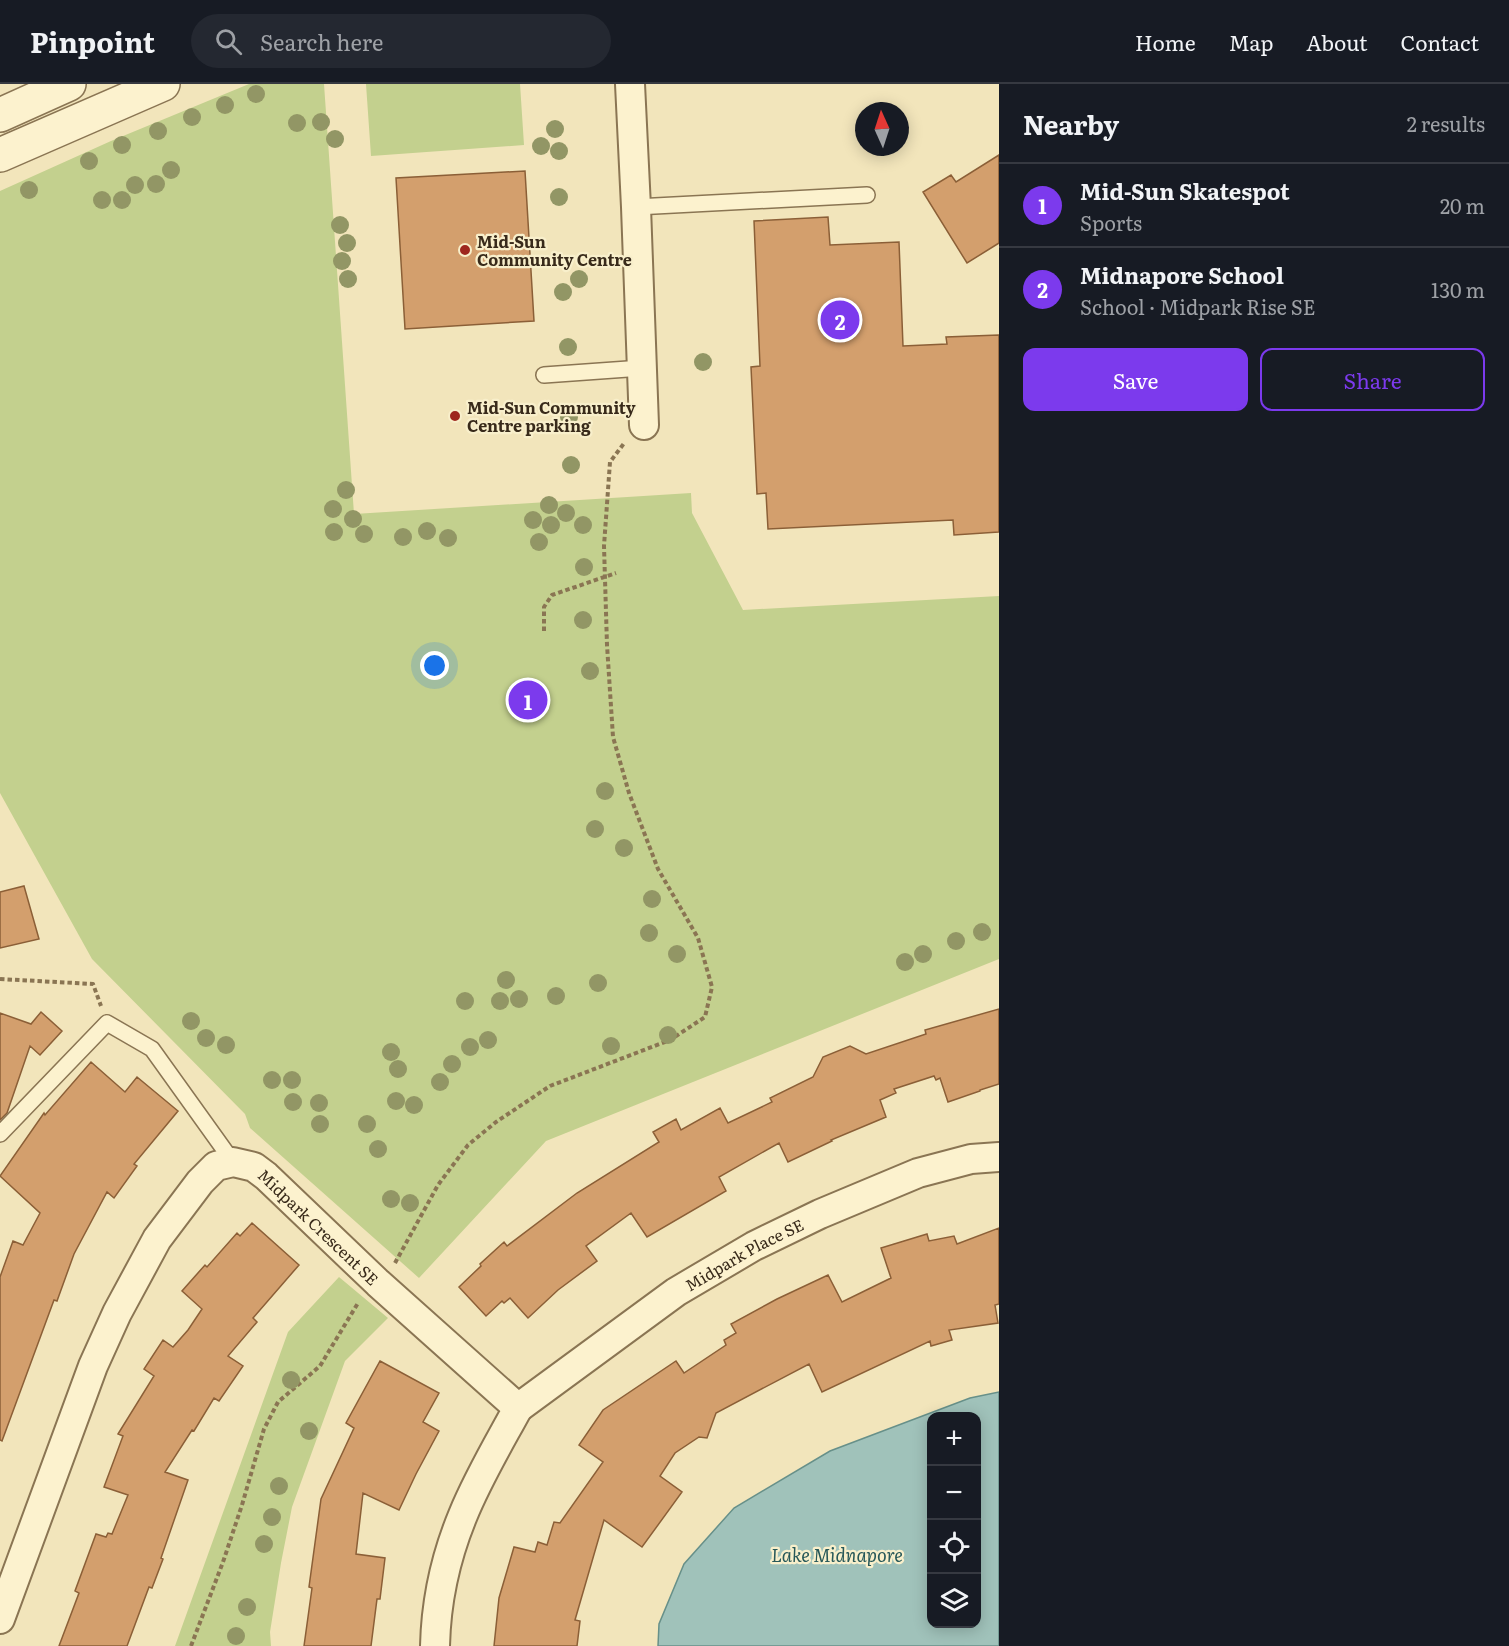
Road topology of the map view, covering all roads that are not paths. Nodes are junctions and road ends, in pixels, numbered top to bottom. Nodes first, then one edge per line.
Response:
1 (69, 84) edge
2 (164, 84) edge
3 (630, 84) edge
4 (0, 115) edge
5 (0, 155) edge
6 (867, 195) dead end
7 (636, 207) junction
8 (642, 368) junction
9 (544, 375) dead end
10 (644, 425) road end
11 (0, 1134) edge
12 (999, 1157) edge
13 (233, 1162) junction
14 (518, 1408) junction
15 (0, 1619) edge
16 (435, 1646) edge

1 - 4 street
2 - 5 street
3 - 7 street
6 - 7 lane
7 - 8 street
8 - 9 lane
8 - 10 street
11 - 13 lane
12 - 14 street, Midpark Place SE
13 - 14 street, Midpark Crescent SE
13 - 15 street
14 - 16 street

